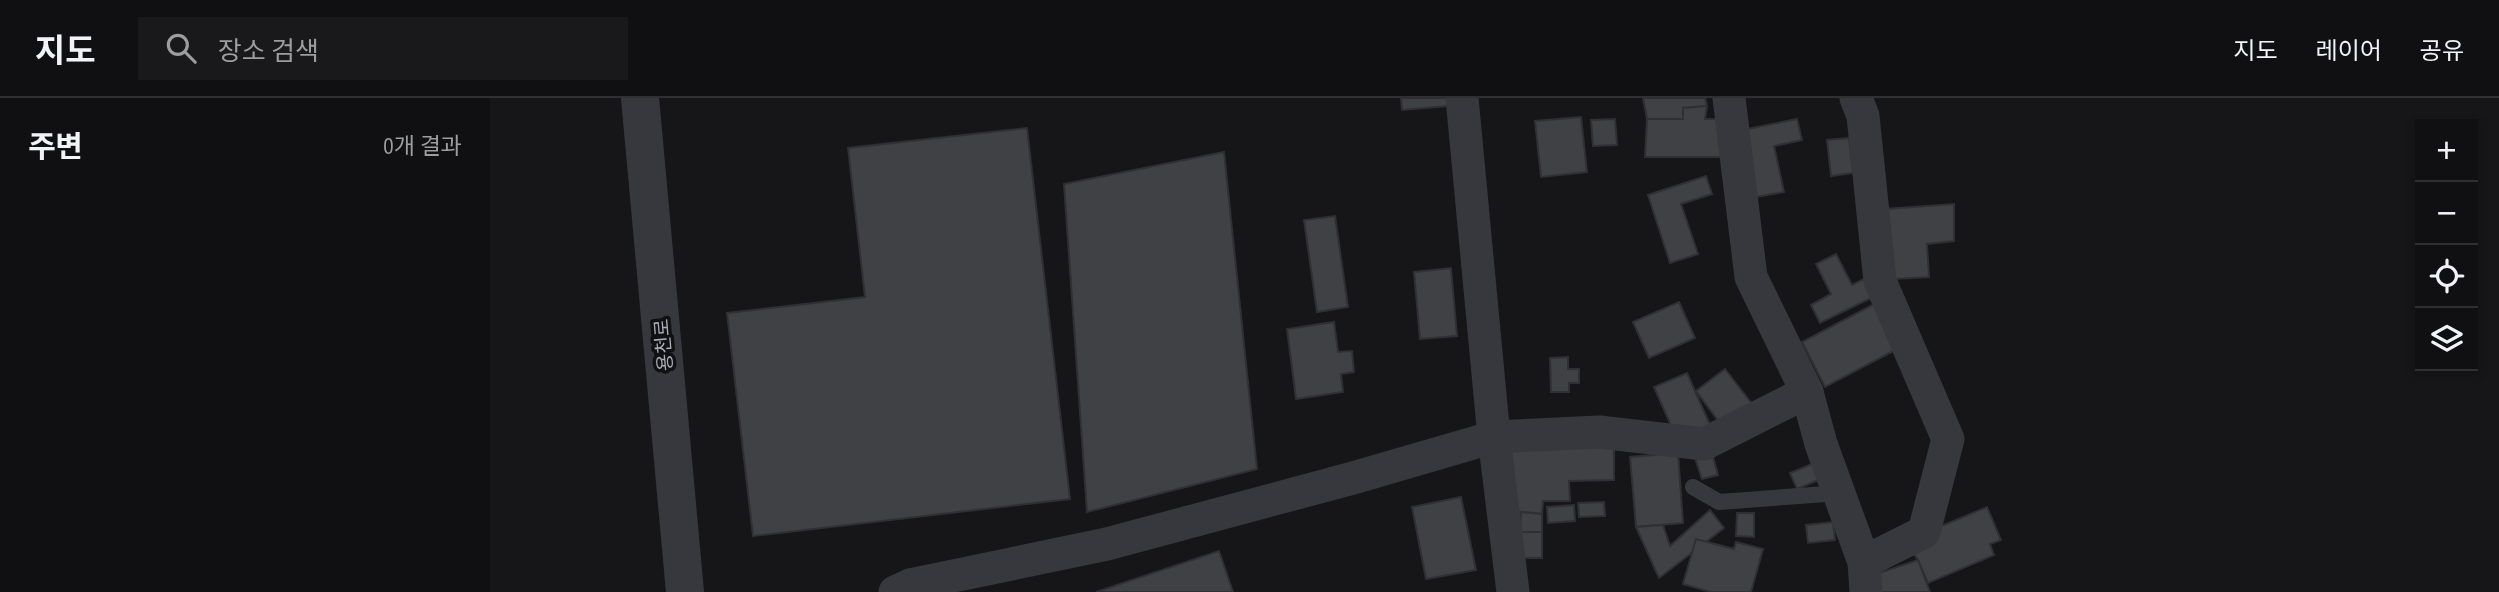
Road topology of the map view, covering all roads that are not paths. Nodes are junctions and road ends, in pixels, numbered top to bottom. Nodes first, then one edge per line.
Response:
1 (640, 98) edge
2 (1462, 98) edge
3 (1729, 98) edge
4 (1856, 98) edge
5 (1807, 392) junction
6 (1494, 437) junction
7 (1693, 487) dead end
8 (1839, 493) junction
9 (1865, 577) edge
10 (685, 592) edge
11 (895, 592) edge
12 (1513, 592) edge

1 - 10 street, 용천로
2 - 6 street
3 - 5 street
4 - 9 street
5 - 6 street
5 - 8 street
6 - 11 street
6 - 12 street
7 - 8 lane
8 - 9 street

